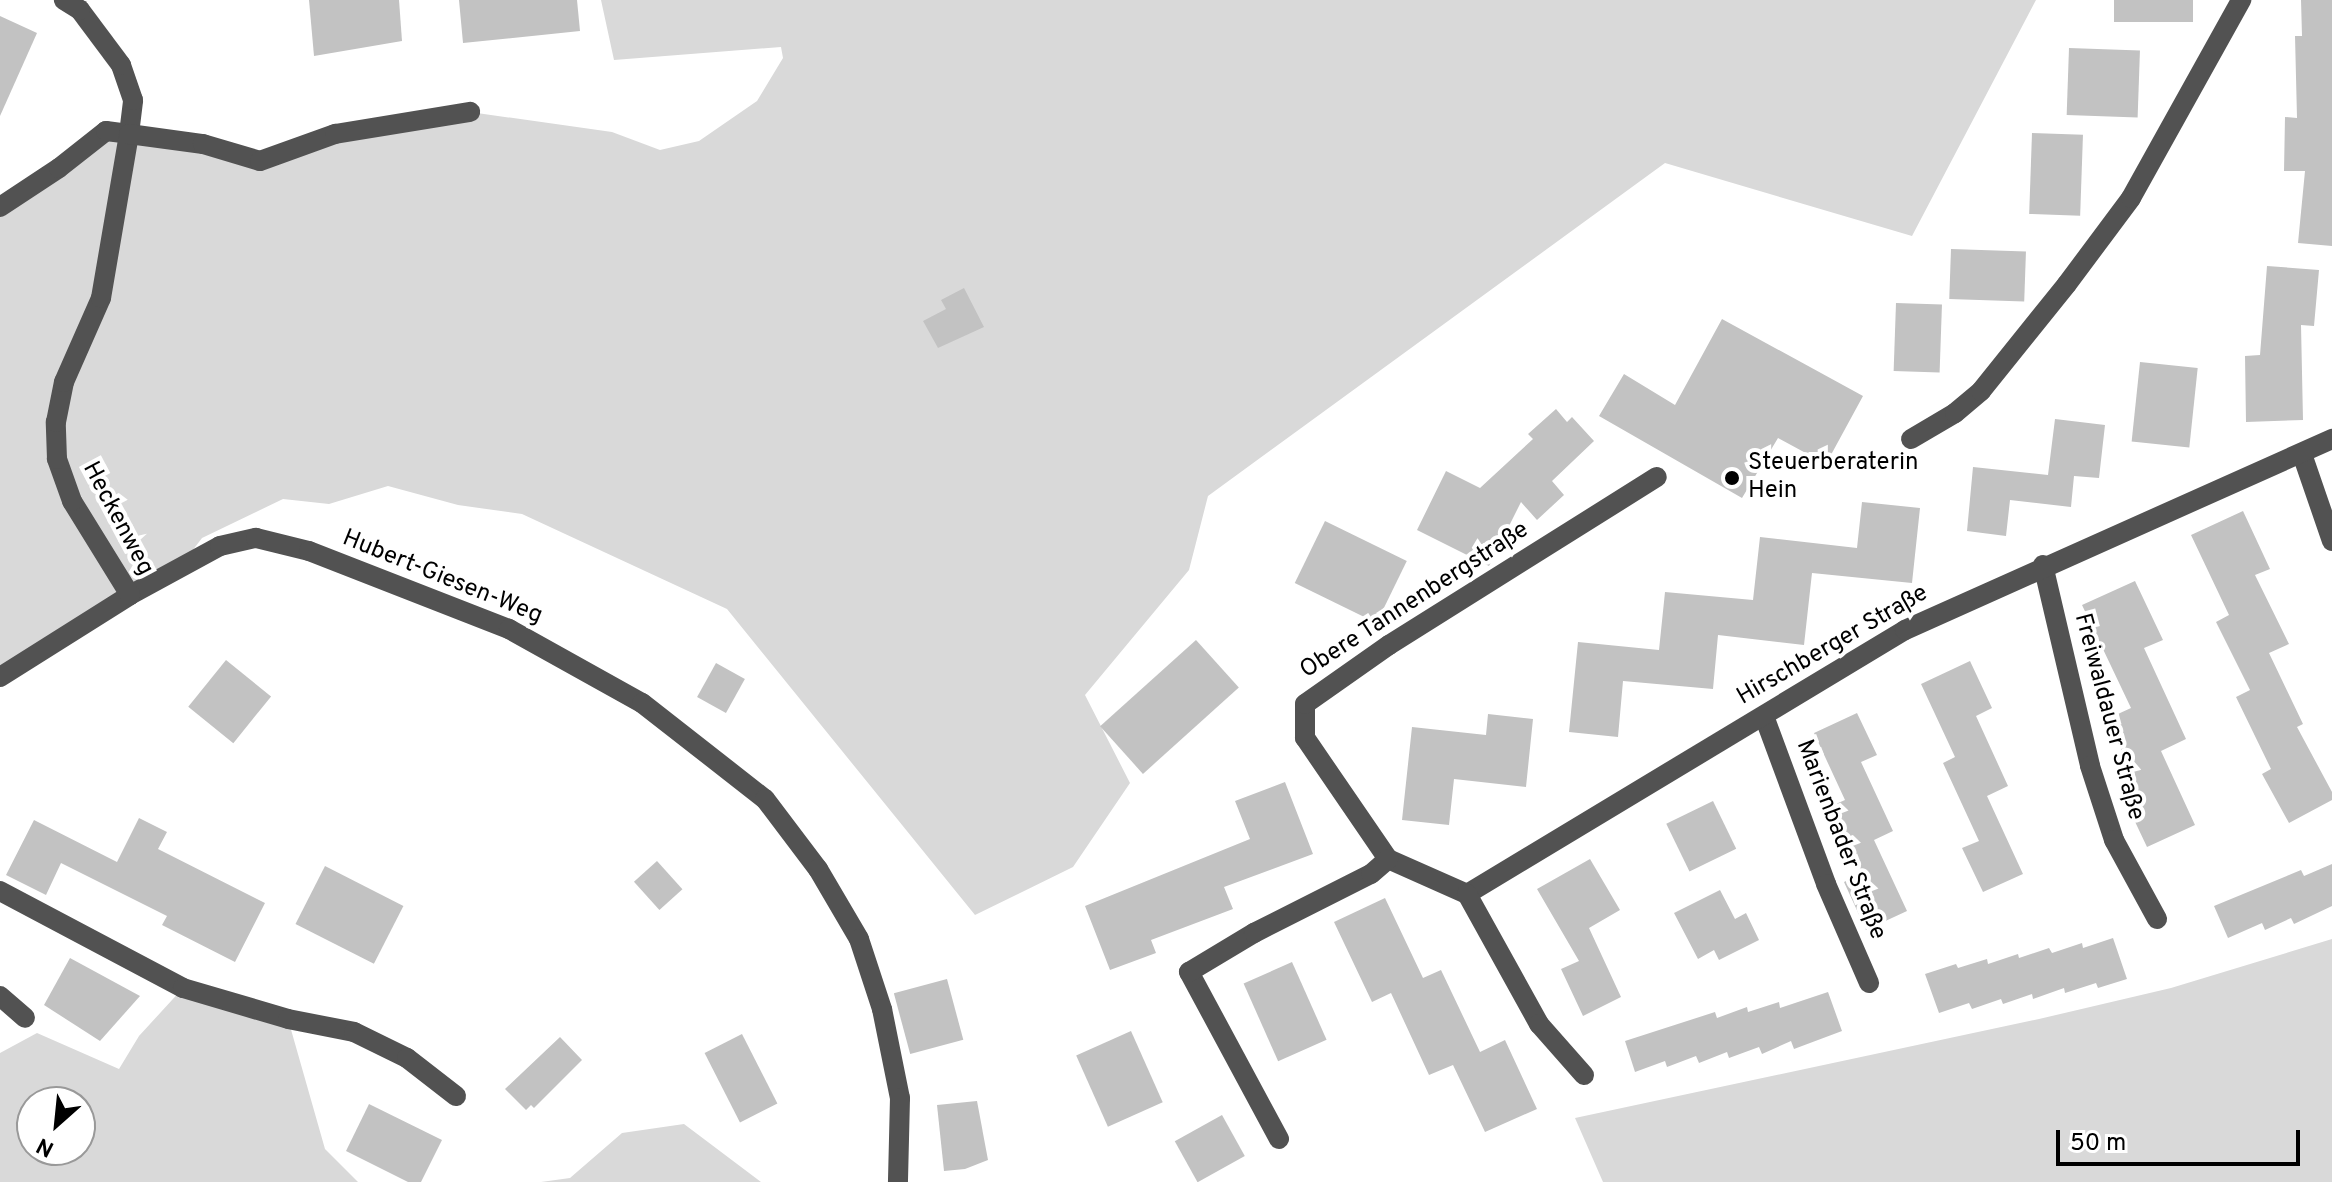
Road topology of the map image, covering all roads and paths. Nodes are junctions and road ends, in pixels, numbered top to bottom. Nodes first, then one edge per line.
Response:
1 (64, 0) edge
2 (2241, 0) edge
3 (470, 112) dead end
4 (129, 134) junction
5 (0, 207) edge
6 (1911, 439) dead end
7 (2332, 439) edge
8 (2302, 454) junction
9 (1657, 477) dead end
10 (2332, 541) edge
11 (2043, 565) junction
12 (130, 595) junction
13 (0, 677) edge
14 (1764, 716) junction
15 (1388, 859) junction
16 (0, 891) edge
17 (1467, 894) junction
18 (2157, 919) dead end
19 (1869, 983) dead end
20 (0, 996) edge
21 (25, 1018) dead end
22 (1584, 1075) dead end
23 (456, 1096) dead end
24 (1279, 1139) dead end
25 (898, 1182) edge

1 - 4 street, Heckenweg
2 - 6 street
3 - 4 street
4 - 5 street
4 - 12 street, Heckenweg
7 - 8 street, Hirschberger Straße
8 - 10 street
8 - 11 street, Hirschberger Straße
9 - 15 street, Obere Tannenbergstraße
11 - 14 street, Hirschberger Straße
11 - 18 street, Freiwaldauer Straße
12 - 13 street, Heckenweg
12 - 25 street, Hubert-Giesen-Weg
14 - 17 street, Hirschberger Straße
14 - 19 street, Marienbader Straße
15 - 17 street
15 - 24 street
16 - 23 street
17 - 22 street
20 - 21 street

